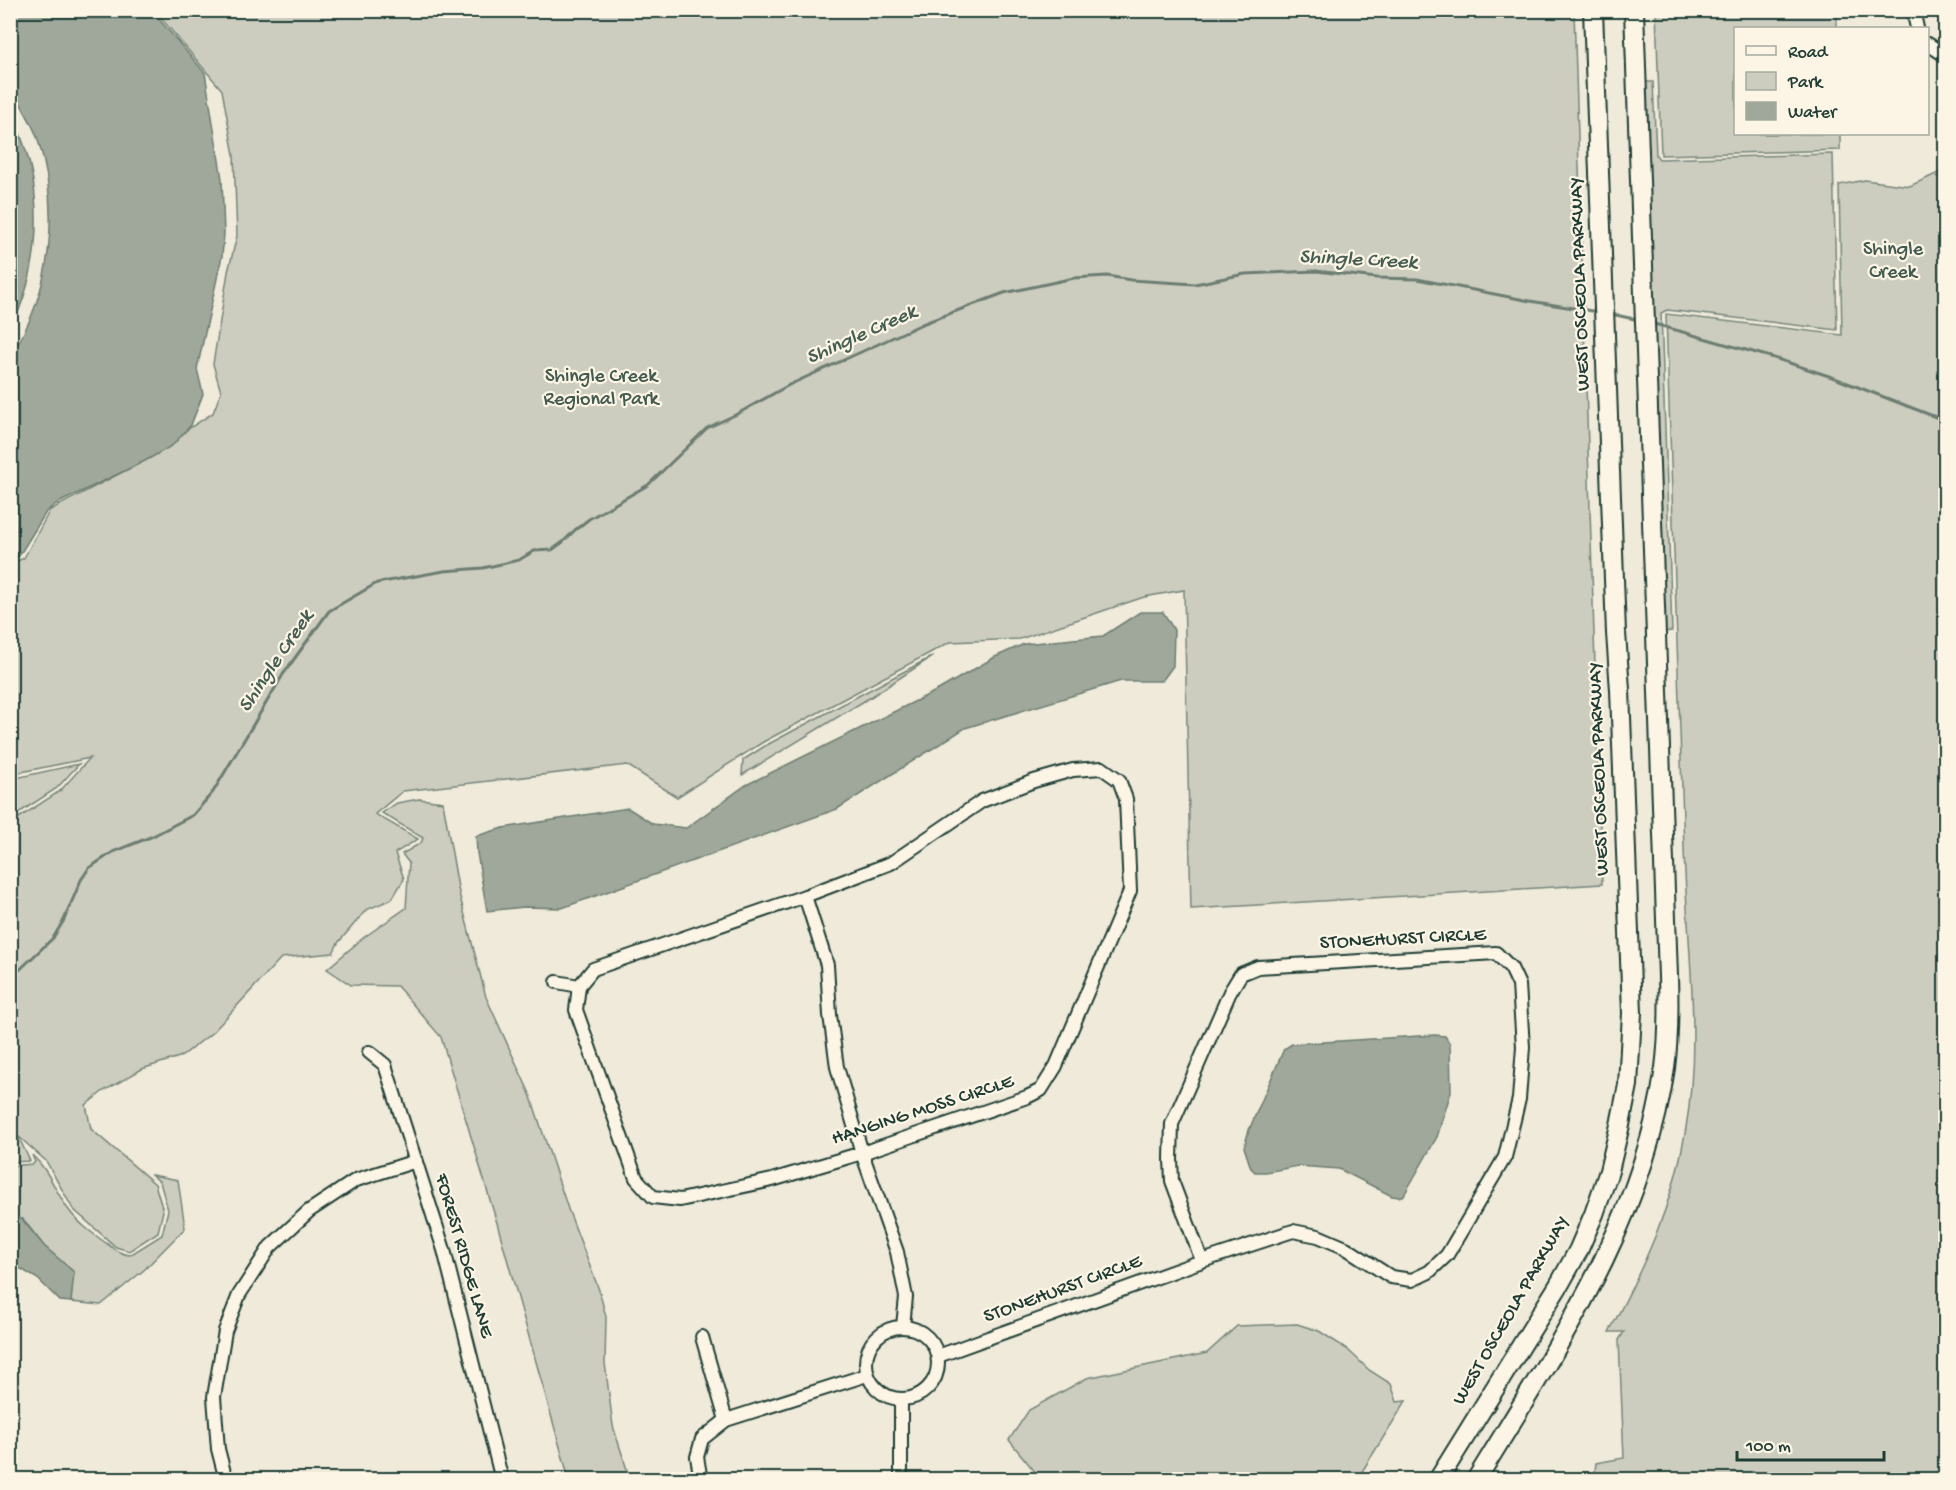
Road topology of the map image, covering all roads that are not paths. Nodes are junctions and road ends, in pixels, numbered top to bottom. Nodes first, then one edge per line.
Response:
1 (1593, 10) edge
2 (1634, 10) edge
3 (1913, 10) edge
4 (1917, 27) edge
5 (1929, 45) edge
6 (1946, 56) edge
7 (805, 896) junction
8 (557, 982) dead end
9 (579, 986) junction
10 (369, 1052) dead end
11 (862, 1153) junction
12 (416, 1161) junction
13 (1202, 1261) junction
14 (903, 1326) junction
15 (702, 1337) dead end
16 (938, 1356) junction
17 (867, 1375) junction
18 (901, 1400) junction
19 (726, 1420) junction
20 (226, 1479) edge
21 (501, 1479) edge
22 (701, 1479) edge
23 (902, 1479) edge
24 (1438, 1479) edge
25 (1476, 1479) edge

1 - 24 main road, WEST OSCEOLA PARKWAY
2 - 25 main road
3 - 4 street
5 - 6 street
7 - 9 street, HANGING MOSS CIRCLE
7 - 11 street
7 - 11 street, HANGING MOSS CIRCLE
8 - 9 street
9 - 11 street, HANGING MOSS CIRCLE
10 - 12 street, FOREST RIDGE LANE
11 - 14 street
12 - 20 street
12 - 21 street, FOREST RIDGE LANE
13 - 13 street, STONEHURST CIRCLE
13 - 16 street, STONEHURST CIRCLE
14 - 16 street
14 - 17 street
15 - 19 street
16 - 18 street
17 - 18 street
17 - 19 street
18 - 23 street
19 - 22 street

